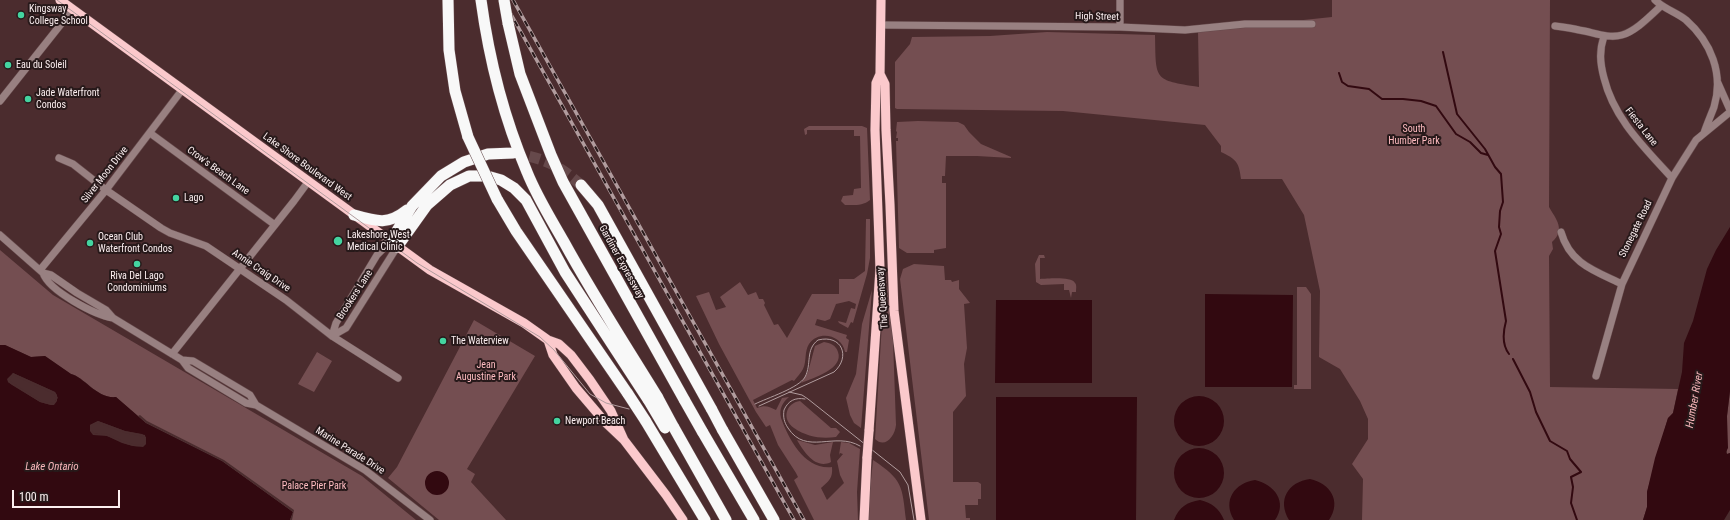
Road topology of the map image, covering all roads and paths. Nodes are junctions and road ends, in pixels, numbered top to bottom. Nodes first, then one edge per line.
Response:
1 (60, 0) edge
2 (448, 0) edge
3 (481, 0) edge
4 (504, 0) edge
5 (881, 0) edge
6 (1120, 0) edge
7 (1655, 0) edge
8 (1661, 6) junction
9 (73, 9) junction
10 (1312, 24) dead end
11 (881, 25) junction
12 (1554, 26) dead end
13 (1120, 27) junction
14 (1604, 36) junction
15 (880, 74) junction
16 (1718, 83) junction
17 (182, 90) junction
18 (0, 101) edge
19 (1730, 110) edge
20 (150, 133) junction
21 (1704, 133) junction
22 (513, 154) tunnel mouth
23 (59, 158) dead end
24 (1672, 178) junction
25 (308, 182) junction
26 (581, 185) tunnel mouth
27 (106, 190) junction
28 (412, 206) junction
29 (354, 215) junction
30 (275, 225) junction
31 (1561, 232) dead end
32 (0, 235) edge
33 (394, 244) junction
34 (240, 269) junction
35 (41, 272) junction
36 (1622, 284) junction
37 (332, 336) junction
38 (548, 340) junction
39 (172, 354) junction
40 (1596, 376) dead end
41 (398, 378) dead end
42 (653, 400) junction
43 (624, 440) junction
44 (430, 520) edge
45 (683, 520) edge
46 (705, 520) edge
47 (726, 520) edge
48 (754, 520) edge
49 (774, 520) edge
50 (864, 520) edge
51 (921, 520) edge

1 - 9 main road, Lake Shore Boulevard West
2 - 46 highway, bridge
3 - 42 highway
4 - 48 highway, Gardiner Expressway, bridge
5 - 11 main road, The Queensway
6 - 13 street
7 - 8 street
8 - 14 street
8 - 16 street
9 - 17 main road, Lake Shore Boulevard West
9 - 18 street
10 - 13 street, High Street
11 - 13 street, High Street
11 - 15 main road, The Queensway
12 - 14 street
14 - 24 street, Fiesta Lane
15 - 50 main road, The Queensway, bridge
15 - 51 main road, The Queensway
16 - 19 street
16 - 21 street
17 - 20 street, Silver Moon Drive
17 - 25 main road, Lake Shore Boulevard West
19 - 21 street, Stonegate Road
20 - 27 street, Silver Moon Drive
20 - 30 street, Crow's Beach Lane
21 - 24 street, Stonegate Road
22 - 28 highway
23 - 27 street, Annie Craig Drive
24 - 36 street, Stonegate Road
25 - 29 main road, Lake Shore Boulevard West
25 - 30 street
26 - 49 highway, bridge
27 - 34 street, Annie Craig Drive
27 - 35 street, Silver Moon Drive
28 - 29 highway
28 - 33 highway
29 - 33 main road, Lake Shore Boulevard West
30 - 34 street
31 - 36 street
32 - 35 street, Marine Parade Drive
33 - 37 street, Brookers Lane
33 - 37 street, Brookers Lane
33 - 38 main road, Lake Shore Boulevard West
33 - 42 highway
34 - 37 street, Annie Craig Drive
34 - 39 street
35 - 39 street, Marine Parade Drive
36 - 40 street, Stonegate Road
37 - 41 street, Annie Craig Drive
38 - 43 main road, Lake Shore Boulevard West
38 - 43 main road, Lake Shore Boulevard West
39 - 44 street, Marine Parade Drive
42 - 47 highway, bridge
43 - 45 main road, Lake Shore Boulevard West

